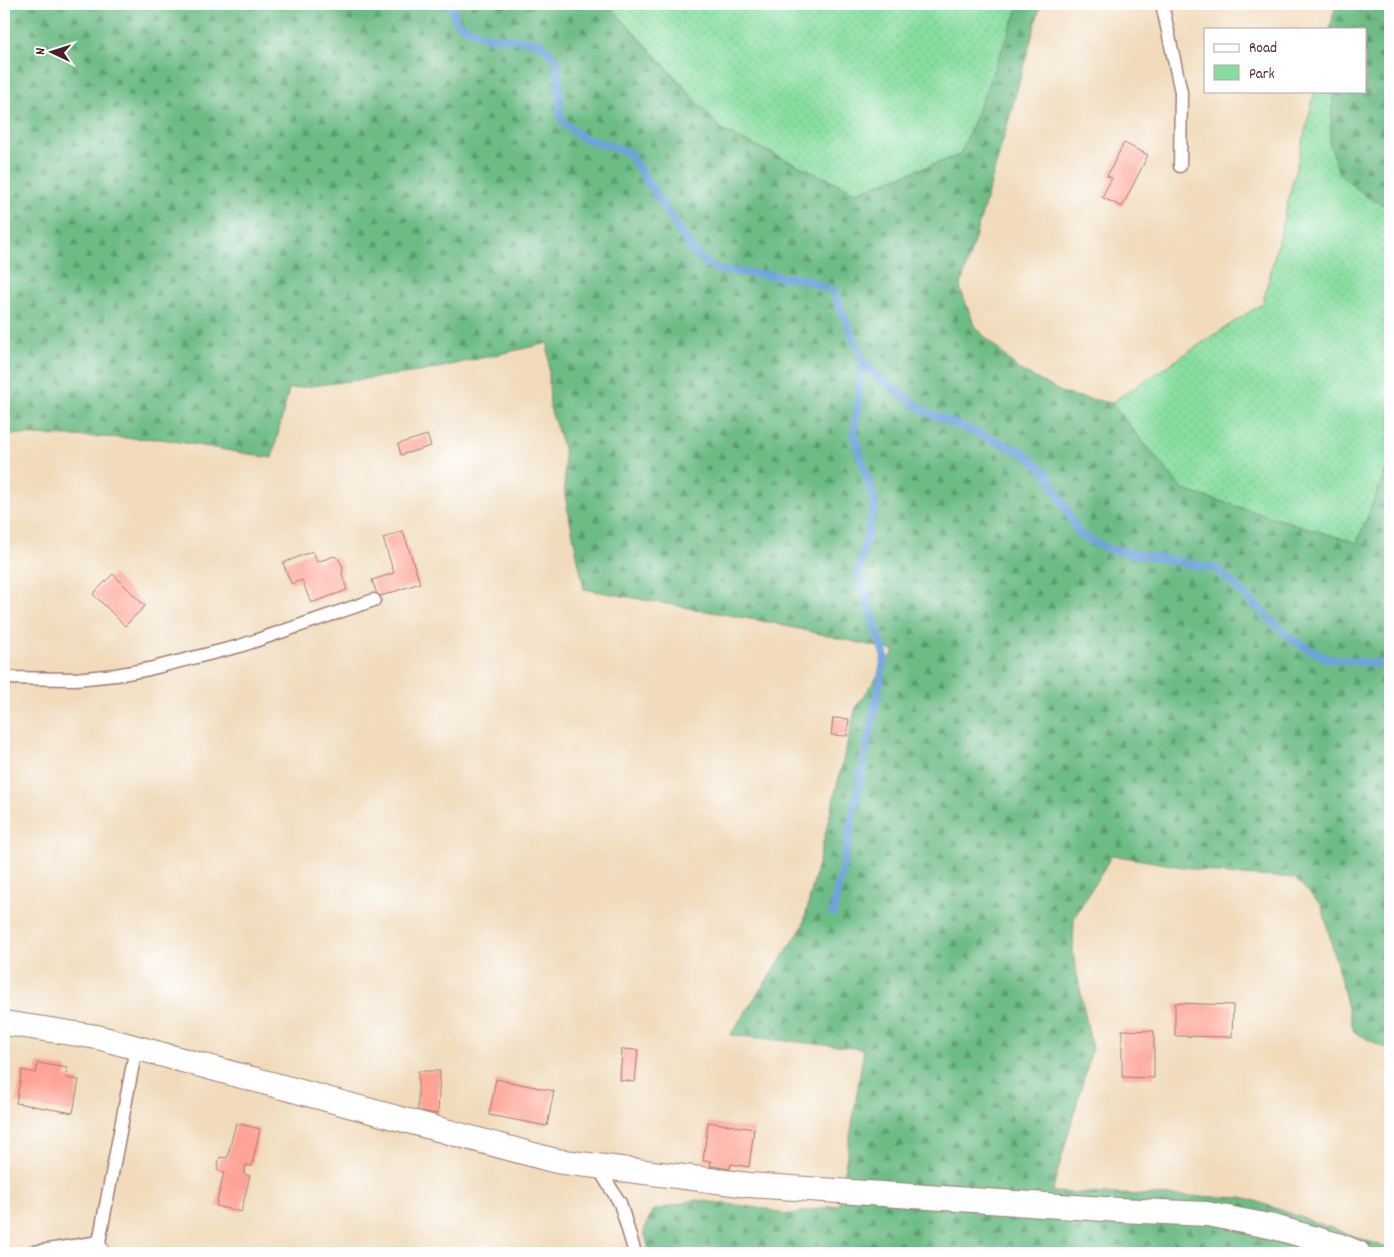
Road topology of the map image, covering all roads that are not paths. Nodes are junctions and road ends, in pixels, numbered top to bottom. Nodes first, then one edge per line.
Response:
1 (1162, 4) edge
2 (1180, 166) dead end
3 (374, 600) dead end
4 (4, 678) edge
5 (4, 1023) edge
6 (136, 1048) junction
7 (597, 1166) junction
8 (101, 1248) edge
9 (28, 1253) edge
10 (635, 1253) edge
11 (1358, 1253) edge

1 - 2 lane
3 - 4 lane
5 - 6 street
6 - 7 street
6 - 8 lane
7 - 10 lane
7 - 11 street
8 - 9 lane

